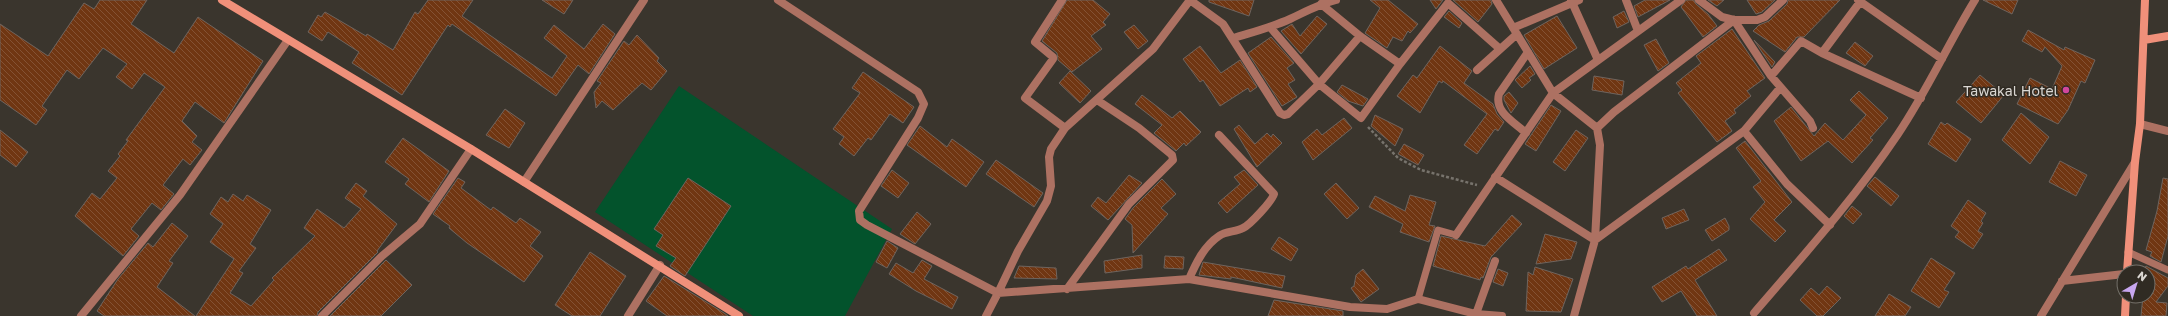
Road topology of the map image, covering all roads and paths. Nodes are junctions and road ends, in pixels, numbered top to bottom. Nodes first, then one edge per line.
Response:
1 (222, 0) edge
2 (644, 0) edge
3 (778, 0) edge
4 (1062, 0) edge
5 (1190, 0) edge
6 (1336, 0) edge
7 (1496, 0) edge
8 (1626, 0) edge
9 (1681, 0) edge
10 (1699, 0) edge
11 (1783, 0) edge
12 (1975, 0) edge
13 (2145, 0) edge
14 (1449, 1) edge
15 (1574, 1) edge
16 (1859, 1) edge
17 (1321, 4) junction
18 (1734, 20) junction
19 (1270, 27) junction
20 (1515, 31) junction
21 (1638, 31) junction
22 (1360, 36) junction
23 (2168, 36) edge
24 (1234, 38) junction
25 (288, 40) junction
26 (2144, 40) junction
27 (1500, 49) junction
28 (1528, 52) junction
29 (1822, 53) junction
30 (1942, 59) junction
31 (1598, 60) junction
32 (1400, 64) junction
33 (1477, 70) dead end
34 (1771, 76) junction
35 (1319, 84) junction
36 (1780, 88) junction
37 (1553, 93) junction
38 (1921, 98) junction
39 (1097, 100) junction
40 (1361, 118) junction
41 (2140, 124) junction
42 (1065, 128) junction
43 (1597, 128) junction
44 (1813, 128) dead end
45 (1744, 131) junction
46 (2168, 131) edge
47 (1526, 133) junction
48 (1219, 135) dead end
49 (470, 149) junction
50 (2135, 162) junction
51 (1495, 177) junction
52 (524, 182) junction
53 (1487, 188) junction
54 (1830, 225) junction
55 (1456, 235) joint
56 (1595, 240) junction
57 (2128, 252) junction
58 (1495, 261) dead end
59 (2127, 264) edge
60 (660, 265) junction
61 (2168, 270) edge
62 (2116, 275) edge
63 (1189, 279) junction
64 (2062, 280) junction
65 (1066, 290) junction
66 (998, 293) junction
67 (1418, 299) junction
68 (2126, 304) edge
69 (1476, 314) junction
70 (1754, 314) dead end
71 (81, 316) edge
72 (322, 316) edge
73 (628, 316) edge
74 (739, 316) edge
75 (986, 316) edge
76 (1502, 316) edge
77 (1574, 316) edge
78 (2041, 316) edge
79 (2125, 316) edge

1 - 25 street
2 - 52 street
3 - 66 street
4 - 42 street
5 - 24 street
5 - 39 street
6 - 17 street
7 - 20 street
8 - 21 street
9 - 21 street
10 - 18 street
11 - 18 street
12 - 30 street
13 - 26 street
14 - 27 street
14 - 32 street
15 - 20 street
15 - 31 street
16 - 29 street
16 - 30 street
17 - 19 street
17 - 22 street
18 - 34 street
18 - 43 street
19 - 24 street
19 - 35 street
20 - 27 street
20 - 28 street
21 - 31 street
22 - 32 street
22 - 35 street
23 - 26 street
24 - 35 street
25 - 49 street
25 - 71 street
26 - 41 street
27 - 33 street
28 - 37 street
28 - 47 street
29 - 34 street
29 - 38 street
30 - 38 street
31 - 37 street
32 - 40 street
34 - 36 street
35 - 40 street
36 - 44 street
36 - 45 street
37 - 43 street
37 - 47 street
38 - 54 street
39 - 42 street
39 - 65 street
40 - 53 path
41 - 46 street
41 - 50 street
42 - 66 street
43 - 56 street
45 - 54 street
45 - 56 street
47 - 51 street
48 - 63 street
49 - 52 street
49 - 72 street
50 - 57 street
50 - 64 street
51 - 53 street
51 - 56 street
52 - 60 street
53 - 55 street
54 - 70 street
55 - 67 lane
56 - 77 street
57 - 59 street
57 - 61 lane
58 - 69 street
60 - 73 street
60 - 74 street
62 - 64 street
63 - 65 street
63 - 67 street
64 - 78 street
65 - 66 street
66 - 75 street
67 - 69 street
68 - 79 street
69 - 76 street

